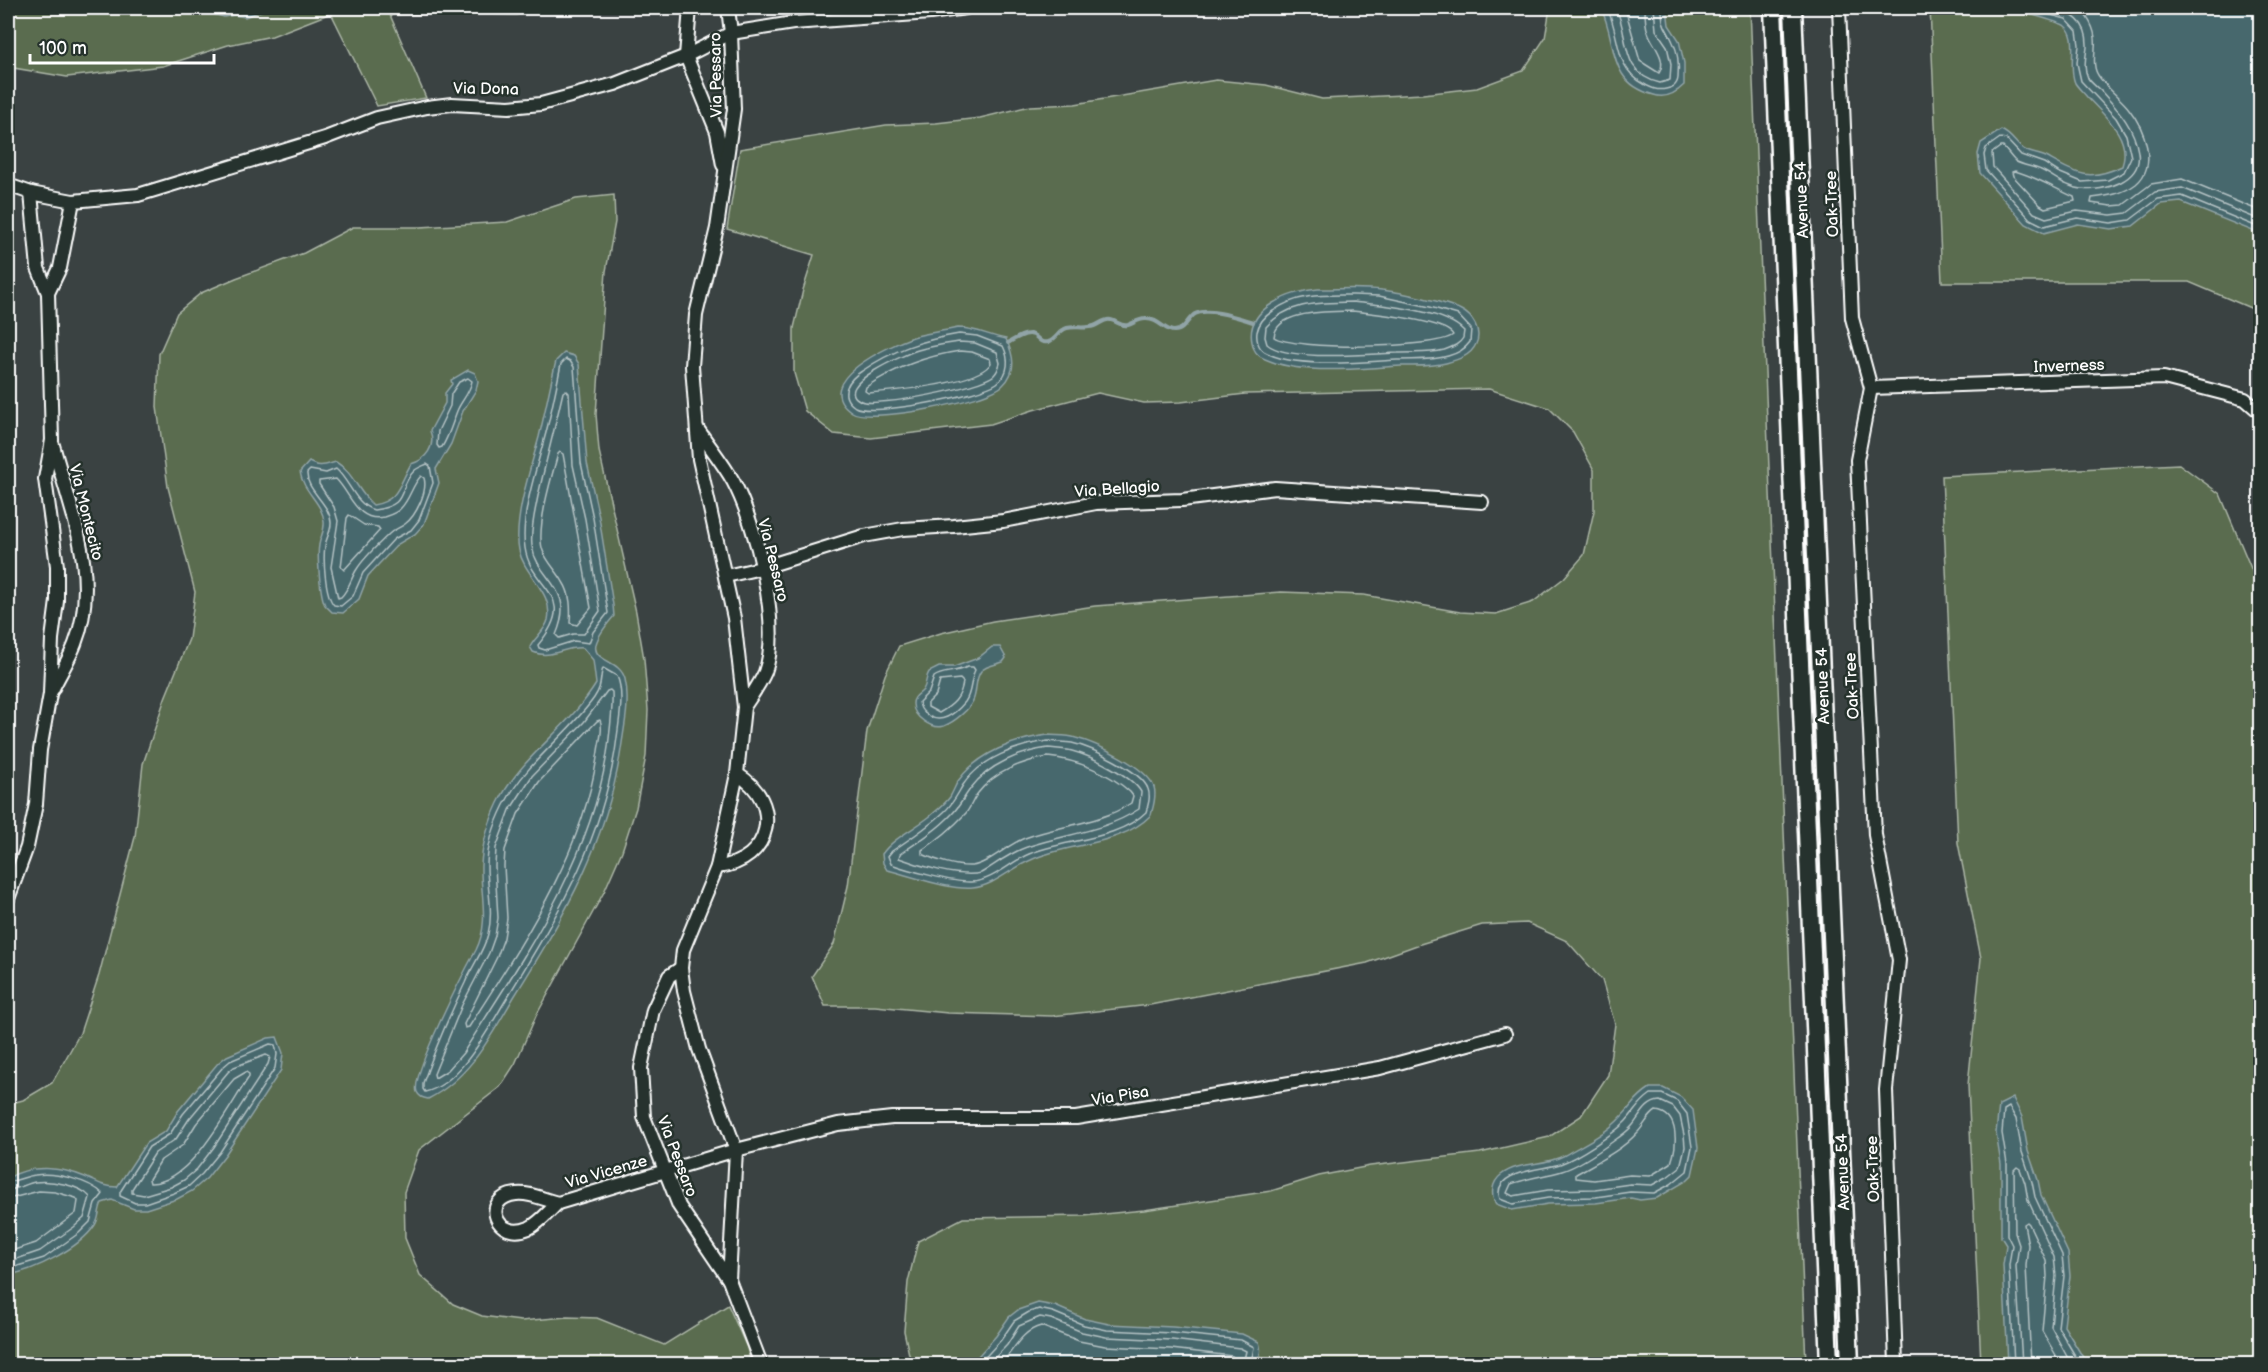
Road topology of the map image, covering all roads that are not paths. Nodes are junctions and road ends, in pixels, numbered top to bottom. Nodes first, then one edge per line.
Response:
1 (690, 8) edge
2 (728, 8) edge
3 (966, 8) edge
4 (1773, 8) edge
5 (1793, 8) edge
6 (1839, 8) edge
7 (731, 33) junction
8 (686, 56) junction
9 (725, 177) junction
10 (8, 185) edge
11 (31, 193) junction
12 (73, 201) junction
13 (48, 293) junction
14 (1871, 388) junction
15 (2260, 412) edge
16 (697, 428) junction
17 (52, 440) junction
18 (1482, 502) dead end
19 (761, 567) junction
20 (726, 576) junction
21 (50, 694) junction
22 (744, 707) junction
23 (737, 774) junction
24 (717, 867) junction
25 (8, 899) edge
26 (681, 968) junction
27 (1505, 1034) dead end
28 (736, 1150) junction
29 (664, 1172) junction
30 (558, 1203) junction
31 (729, 1280) junction
32 (761, 1365) edge
33 (1829, 1365) edge
34 (1850, 1365) edge
35 (1896, 1365) edge

1 - 8 street, Via Pessaro
2 - 7 street, Via Pessaro
3 - 7 street, Via Dona
4 - 33 street, Avenue 54
5 - 34 street, Avenue 54
6 - 14 street, Oak-Tree
7 - 8 street, Via Dona
7 - 9 street, Via Pessaro
8 - 9 street, Via Pessaro
8 - 12 street, Via Dona
9 - 16 street, Via Pessaro
10 - 11 street, Via Dona
11 - 12 street, Via Dona
11 - 13 street, Via Montecito
12 - 13 street, Via Montecito
13 - 17 street, Via Montecito
14 - 15 street, Inverness
14 - 35 street, Oak-Tree
16 - 19 street, Via Pessaro
16 - 20 street, Via Pessaro
17 - 21 street, Via Montecito
17 - 21 street, Via Montecito
18 - 19 street, Via Bellagio
19 - 20 street, Via Bellagio
19 - 22 street, Via Pessaro
20 - 22 street, Via Pessaro
21 - 25 street, Via Montecito
22 - 23 street, Via Pessaro
23 - 24 street, Via Pessaro
23 - 24 street
24 - 26 street, Via Pessaro
26 - 28 street, Via Pessaro
26 - 29 street, Via Pessaro
27 - 28 street, Via Pisa
28 - 29 street, Via Pisa
28 - 31 street, Via Pessaro
29 - 30 street, Via Vicenze
29 - 31 street, Via Pessaro
30 - 30 street, Via Vicenze
31 - 32 street, Via Pessaro

